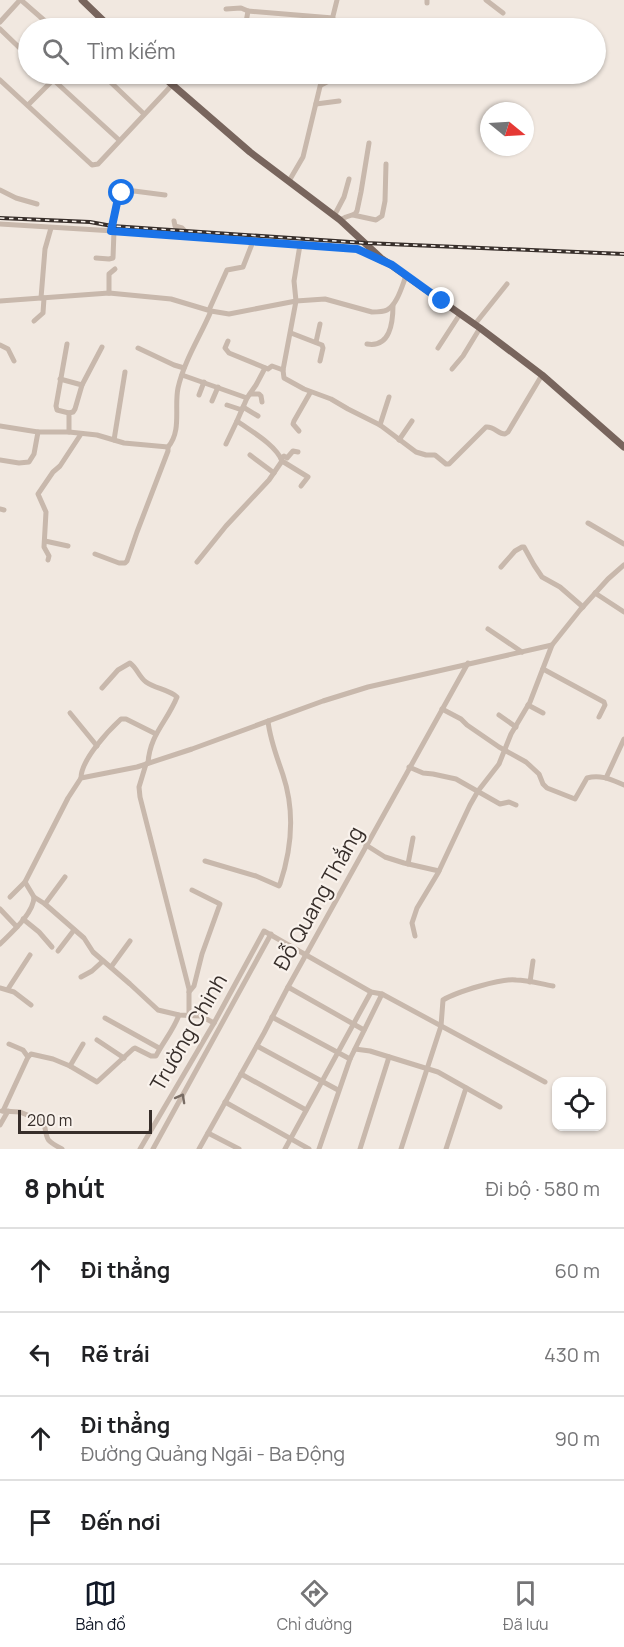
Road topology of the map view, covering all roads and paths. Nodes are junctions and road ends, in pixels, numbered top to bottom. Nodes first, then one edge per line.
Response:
1 (21, 0) edge
2 (82, 0) edge
3 (337, 0) edge
4 (486, 0) edge
5 (226, 9) dead end
6 (248, 11) junction
7 (503, 13) dead end
8 (42, 18) edge
9 (98, 18) edge
10 (247, 18) edge
11 (333, 18) joint
12 (0, 22) edge
13 (0, 30) edge
14 (18, 47) edge
15 (0, 80) edge
16 (48, 84) edge
17 (58, 84) edge
18 (112, 84) edge
19 (172, 85) joint
20 (321, 85) edge
21 (339, 101) dead end
22 (27, 105) junction
23 (316, 105) junction
24 (144, 114) junction
25 (119, 140) junction
26 (369, 143) dead end
27 (386, 164) dead end
28 (349, 179) dead end
29 (289, 181) junction
30 (0, 190) edge
31 (165, 195) dead end
32 (37, 204) dead end
33 (353, 215) junction
34 (337, 218) junction
35 (174, 221) dead end
36 (0, 224) edge
37 (51, 228) junction
38 (113, 231) junction
39 (191, 237) junction
40 (255, 241) junction
41 (300, 244) junction
42 (96, 258) dead end
43 (392, 265) junction
44 (115, 269) dead end
45 (406, 276) junction
46 (507, 284) dead end
47 (109, 293) junction
48 (42, 298) junction
49 (0, 301) edge
50 (296, 302) junction
51 (393, 305) junction
52 (210, 310) junction
53 (460, 314) junction
54 (33, 321) dead end
55 (320, 324) dead end
56 (478, 326) junction
57 (291, 333) junction
58 (228, 341) dead end
59 (316, 342) junction
60 (67, 344) dead end
61 (367, 344) dead end
62 (0, 345) edge
63 (102, 347) dead end
64 (138, 348) dead end
65 (438, 348) dead end
66 (14, 361) dead end
67 (320, 361) dead end
68 (184, 368) junction
69 (265, 368) junction
70 (452, 369) dead end
71 (283, 370) junction
72 (125, 372) dead end
73 (182, 375) junction
74 (542, 375) junction
75 (60, 379) junction
76 (204, 382) junction
77 (82, 385) junction
78 (218, 387) junction
79 (310, 393) junction
80 (200, 395) dead end
81 (248, 396) junction
82 (389, 397) dead end
83 (212, 401) dead end
84 (262, 402) dead end
85 (227, 405) dead end
86 (242, 408) junction
87 (69, 413) junction
88 (258, 416) dead end
89 (237, 421) junction
90 (412, 421) dead end
91 (380, 425) junction
92 (0, 426) edge
93 (299, 430) dead end
94 (38, 432) junction
95 (69, 432) junction
96 (81, 434) junction
97 (114, 440) junction
98 (399, 440) junction
99 (226, 444) dead end
100 (168, 447) junction
101 (624, 447) edge
102 (298, 452) dead end
103 (250, 455) dead end
104 (0, 460) edge
105 (282, 460) junction
106 (274, 473) junction
107 (301, 486) dead end
108 (588, 524) dead end
109 (45, 541) junction
110 (624, 544) edge
111 (68, 546) dead end
112 (95, 554) dead end
113 (48, 560) dead end
114 (198, 562) dead end
115 (624, 565) edge
116 (501, 567) dead end
117 (595, 593) junction
118 (583, 607) junction
119 (624, 612) edge
120 (488, 630) dead end
121 (552, 645) junction
122 (522, 652) junction
123 (468, 663) junction
124 (543, 669) junction
125 (102, 688) dead end
126 (528, 705) junction
127 (442, 709) junction
128 (70, 713) dead end
129 (543, 713) dead end
130 (499, 715) dead end
131 (599, 717) dead end
132 (268, 721) junction
133 (516, 727) junction
134 (156, 734) junction
135 (624, 739) edge
136 (97, 746) junction
137 (505, 750) junction
138 (147, 764) junction
139 (409, 768) junction
140 (81, 778) junction
141 (606, 778) junction
142 (624, 785) edge
143 (478, 791) junction
144 (516, 805) dead end
145 (413, 838) dead end
146 (366, 845) junction
147 (205, 861) dead end
148 (408, 864) junction
149 (439, 871) junction
150 (65, 877) dead end
151 (25, 882) junction
152 (192, 890) dead end
153 (10, 897) dead end
154 (34, 897) junction
155 (45, 904) junction
156 (0, 909) edge
157 (23, 919) junction
158 (16, 927) junction
159 (74, 930) junction
160 (271, 934) junction
161 (415, 936) dead end
162 (130, 941) dead end
163 (0, 944) edge
164 (52, 947) dead end
165 (58, 951) dead end
166 (30, 955) dead end
167 (307, 955) junction
168 (103, 961) junction
169 (533, 962) dead end
170 (111, 967) junction
171 (81, 977) dead end
172 (530, 982) junction
173 (288, 987) junction
174 (554, 987) dead end
175 (0, 989) edge
176 (8, 989) junction
177 (371, 992) junction
178 (189, 993) junction
179 (382, 994) junction
180 (31, 1005) dead end
181 (189, 1014) junction
182 (178, 1015) junction
183 (272, 1017) junction
184 (105, 1018) dead end
185 (214, 1023) junction
186 (354, 1024) junction
187 (441, 1026) junction
188 (364, 1030) junction
189 (97, 1040) dead end
190 (9, 1044) dead end
191 (83, 1044) dead end
192 (257, 1046) junction
193 (159, 1048) junction
194 (355, 1050) junction
195 (338, 1053) junction
196 (28, 1057) junction
197 (389, 1057) junction
198 (124, 1058) junction
199 (350, 1059) junction
200 (70, 1066) junction
201 (427, 1070) junction
202 (241, 1074) junction
203 (322, 1082) junction
204 (545, 1082) dead end
205 (466, 1088) junction
206 (338, 1090) junction
207 (225, 1102) junction
208 (500, 1107) dead end
209 (306, 1110) junction
210 (4, 1111) edge
211 (0, 1125) edge
212 (208, 1132) junction
213 (290, 1138) junction
214 (62, 1149) edge
215 (140, 1149) edge
216 (153, 1149) edge
217 (199, 1149) edge
218 (239, 1149) edge
219 (285, 1149) edge
220 (309, 1149) edge
221 (319, 1149) edge
222 (360, 1149) edge
223 (401, 1149) edge
224 (446, 1149) edge

1 - 8 street
1 - 12 street
2 - 9 main road
3 - 11 street
4 - 7 street
5 - 6 street
6 - 10 street
6 - 11 street
13 - 14 street
15 - 22 street
16 - 22 street
17 - 25 street
18 - 24 street
19 - 24 street
19 - 29 main road
20 - 23 street
21 - 23 street
22 - 25 street
23 - 29 street
24 - 25 street
26 - 33 street
27 - 33 street
28 - 34 street
29 - 34 main road
30 - 32 street
31 - 38 street
33 - 34 street
34 - 43 main road
35 - 39 street
36 - 37 street
37 - 38 street
37 - 48 street
38 - 39 street
38 - 42 street
39 - 40 street
40 - 41 street
40 - 52 street
41 - 43 street
41 - 50 street
43 - 45 main road
44 - 47 street
45 - 51 street
45 - 53 main road
46 - 56 street
47 - 48 street
47 - 52 street
48 - 49 street
48 - 54 street
50 - 51 street
50 - 52 street
50 - 57 street
51 - 61 street
52 - 68 street
53 - 56 main road
53 - 65 street
55 - 59 street
56 - 70 street
56 - 74 main road
57 - 59 street
57 - 71 street
58 - 69 street
59 - 67 street
60 - 75 street
62 - 66 street
63 - 77 street
64 - 68 street
68 - 73 street
69 - 71 street
69 - 81 street
71 - 79 street
72 - 97 street
73 - 76 street
73 - 100 street
74 - 98 street
74 - 101 main road
75 - 77 street
75 - 87 street
76 - 78 street
76 - 80 street
77 - 87 street
78 - 81 street
78 - 83 street
79 - 91 street
79 - 93 street
81 - 84 street
81 - 86 street
82 - 91 street
85 - 86 street
86 - 88 street
86 - 89 street
87 - 95 street
89 - 99 street
89 - 105 street
90 - 98 street
91 - 98 street
92 - 94 street
94 - 95 street
94 - 104 street
95 - 96 street
96 - 97 street
96 - 109 street
97 - 100 street
100 - 112 street
102 - 105 street
103 - 106 street
105 - 106 street
105 - 107 street
106 - 114 street
108 - 110 street
109 - 111 street
109 - 113 street
115 - 117 street
116 - 118 street
117 - 118 street
117 - 119 street
118 - 121 street
120 - 122 street
121 - 122 street
121 - 124 street
122 - 123 street
123 - 127 street, Đỗ Quang Thắng
123 - 132 street
124 - 126 street
124 - 131 street
125 - 134 street
126 - 129 street
126 - 133 street
127 - 137 street
127 - 139 street, Đỗ Quang Thắng
128 - 136 street
130 - 133 street
132 - 138 street
132 - 147 street
133 - 137 street
134 - 136 street
134 - 138 street
135 - 141 street
136 - 140 street
137 - 141 street
137 - 143 street
138 - 140 street
138 - 178 street
139 - 143 street
139 - 146 street, Đỗ Quang Thắng
140 - 151 street
141 - 142 street
143 - 144 street
143 - 149 street
145 - 148 street
146 - 148 street
146 - 167 street, Đỗ Quang Thắng
148 - 149 street
149 - 161 street
150 - 155 street
151 - 153 street
151 - 154 street
152 - 178 street
154 - 155 street
154 - 157 street
155 - 159 street
156 - 158 street
157 - 158 street
157 - 164 street
158 - 163 street
159 - 165 street
159 - 168 street
160 - 167 street
160 - 185 street, Trường Chinh
216 -> 160 street, Trường Chinh
162 - 170 street
166 - 176 street
167 - 173 street, Đỗ Quang Thắng
167 - 177 street
168 - 170 street
168 - 171 street
169 - 172 street
170 - 182 street
172 - 174 street
172 - 187 street
173 - 183 street, Đỗ Quang Thắng
173 - 186 street
175 - 176 street
176 - 180 street
177 - 179 street
177 - 186 street
178 - 181 street
179 - 187 street
179 - 188 street
181 - 182 street
181 - 185 street
182 - 193 street
183 - 192 street, Đỗ Quang Thắng
183 - 195 street
184 - 193 street
185 - 215 street, Trường Chinh
186 - 188 street
186 - 195 street
187 - 201 street
187 - 204 street
188 - 194 street
189 - 198 street
190 - 196 street
191 - 200 street
192 - 202 street, Đỗ Quang Thắng
192 - 203 street
193 - 198 street
194 - 197 street
194 - 199 street
195 - 199 street
195 - 203 street
196 - 200 street
196 - 210 street
197 - 201 street
197 - 222 street
198 - 200 street
199 - 206 street
201 - 205 street
201 - 223 street
202 - 207 street, Đỗ Quang Thắng
202 - 209 street
203 - 206 street
203 - 209 street
205 - 208 street
205 - 224 street
206 - 221 street
207 - 212 street, Đỗ Quang Thắng
207 - 213 street
209 - 213 street
210 - 211 street
210 - 214 street
212 - 217 street, Đỗ Quang Thắng
212 - 218 street
213 - 219 street
213 - 220 street

